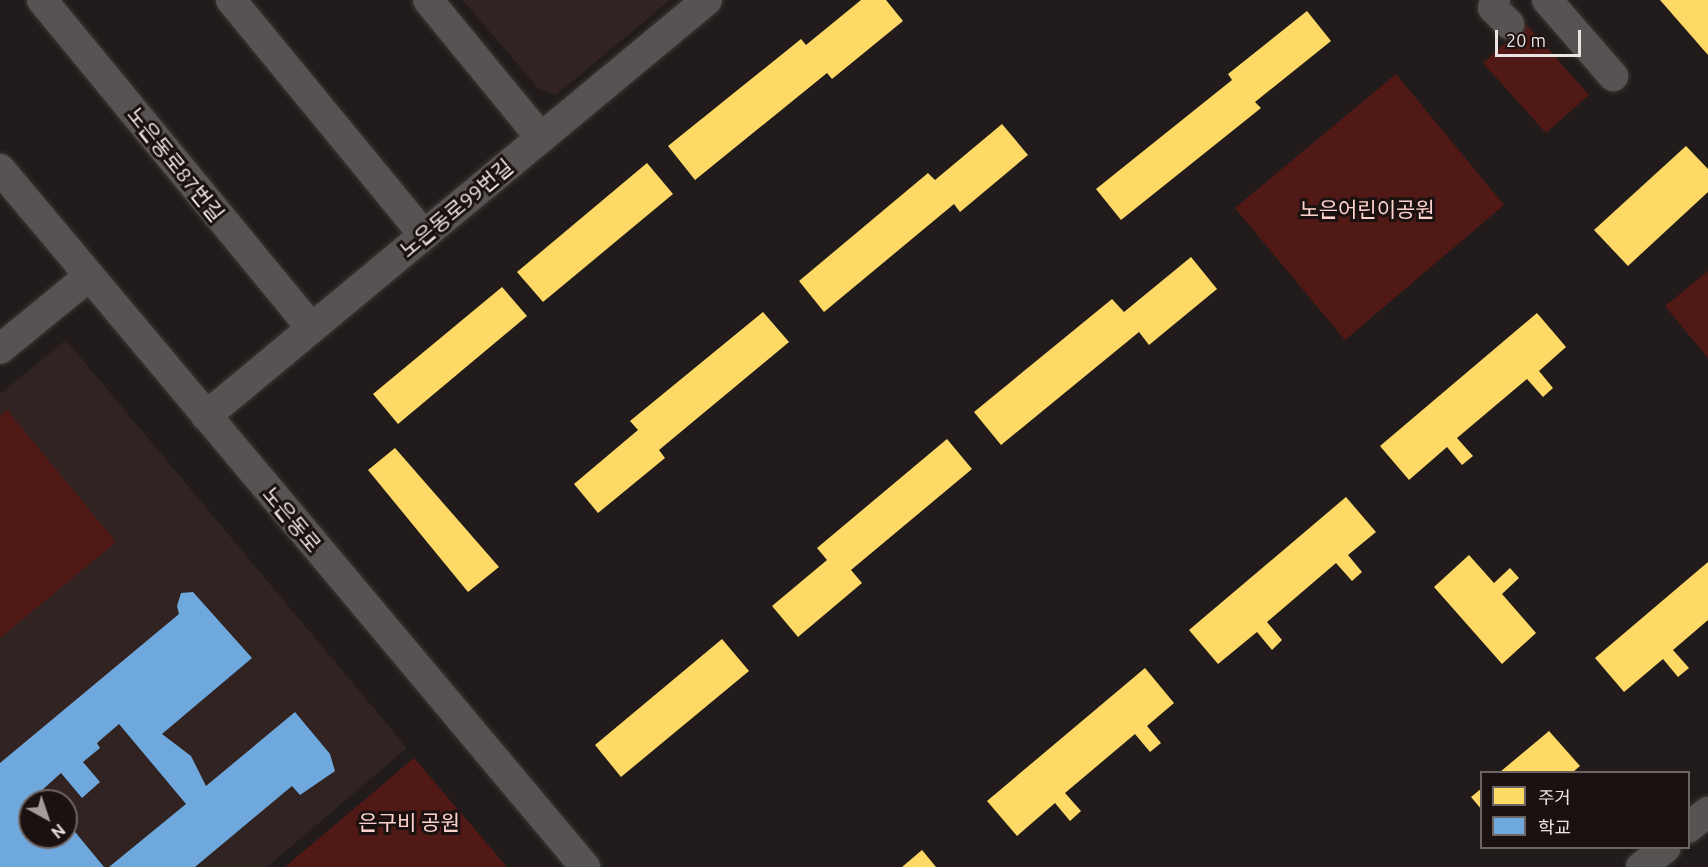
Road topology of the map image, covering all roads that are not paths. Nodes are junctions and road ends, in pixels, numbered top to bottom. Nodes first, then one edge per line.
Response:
1 (42, 0) edge
2 (231, 0) edge
3 (428, 0) edge
4 (707, 0) edge
5 (1547, 0) edge
6 (1613, 76) dead end
7 (541, 138) junction
8 (0, 169) edge
9 (424, 235) junction
10 (88, 277) junction
11 (311, 328) junction
12 (0, 350) edge
13 (206, 416) junction
14 (1708, 812) edge
15 (1690, 827) edge
16 (1664, 849) edge
17 (585, 867) edge
18 (1641, 867) edge

1 - 11 street, 노은동로87번길
2 - 9 street
3 - 7 street
4 - 7 street, 노은동로99번길
5 - 6 street
7 - 9 street, 노은동로99번길
8 - 10 street, 노은동로
9 - 11 street, 노은동로99번길
10 - 12 street
10 - 13 street, 노은동로
11 - 13 street, 노은동로99번길
13 - 17 street, 노은동로
14 - 15 street
16 - 18 street

